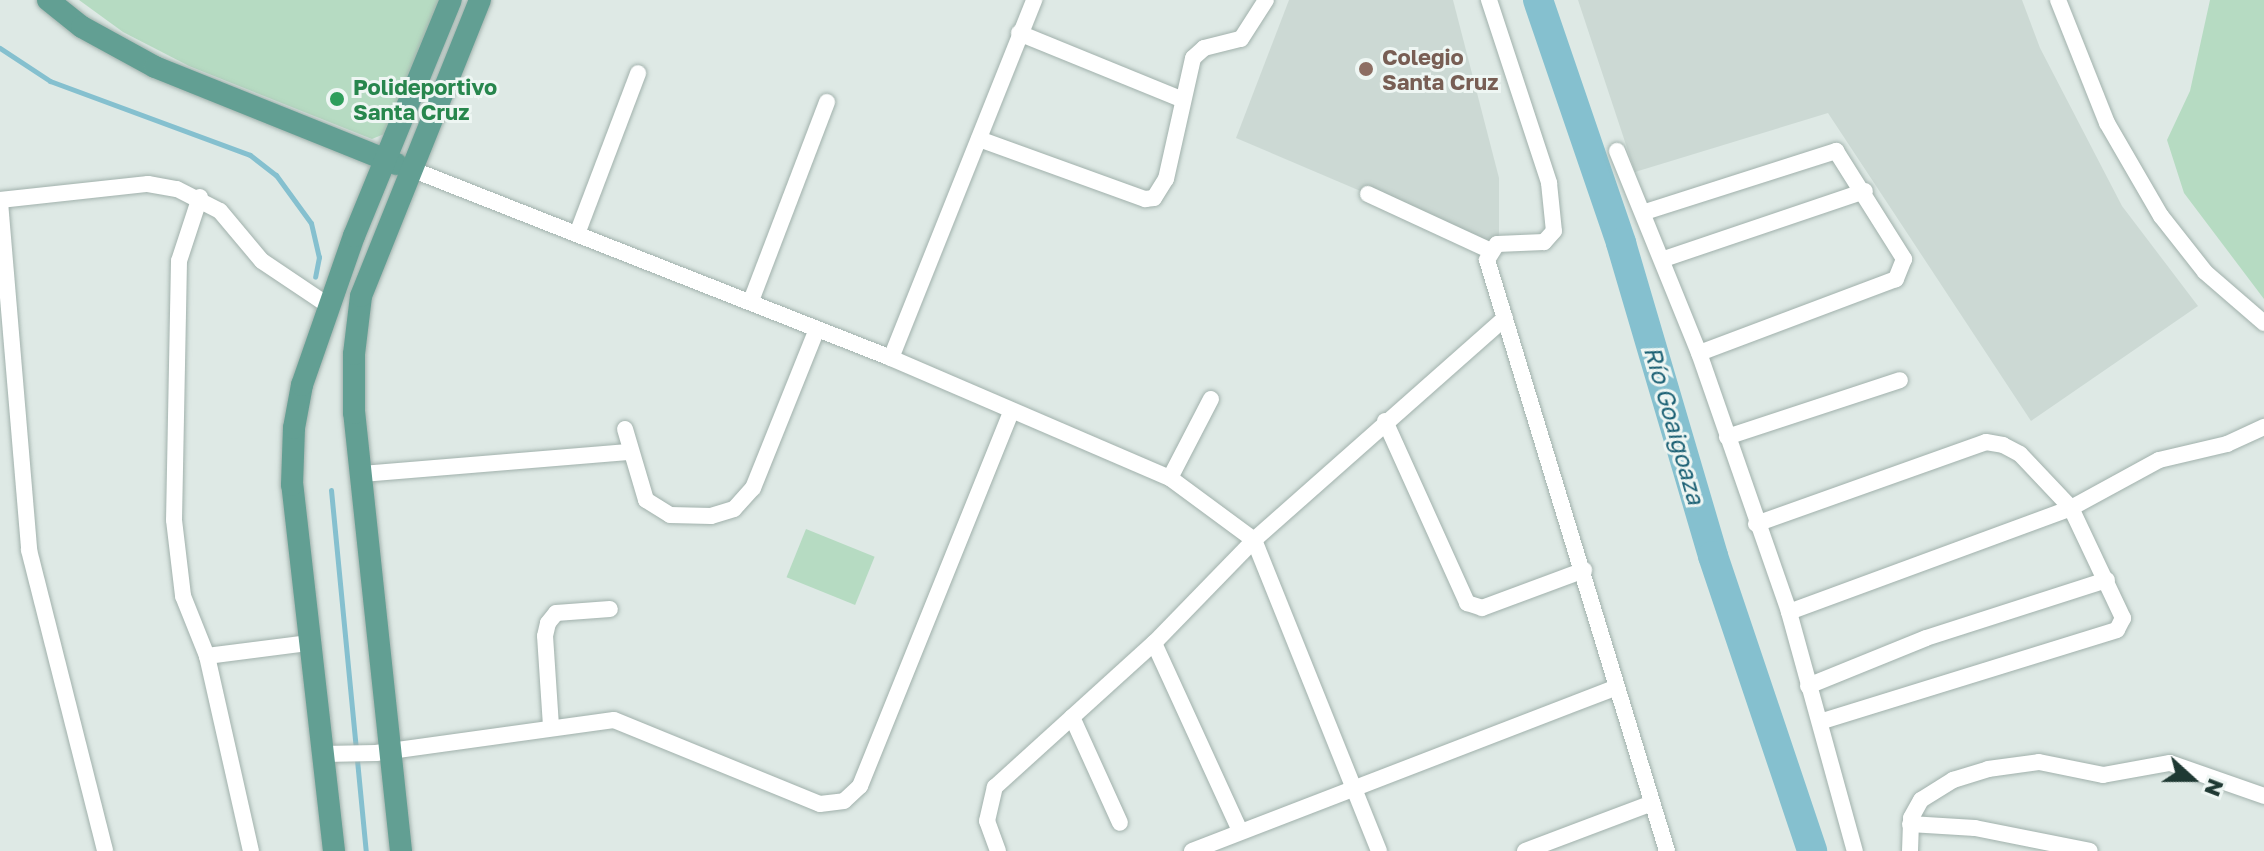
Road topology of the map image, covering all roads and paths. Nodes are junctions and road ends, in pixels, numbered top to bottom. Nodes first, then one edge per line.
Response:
1 (48, 0) edge
2 (451, 0) edge
3 (480, 0) edge
4 (1034, 0) edge
5 (1266, 0) edge
6 (1489, 0) edge
7 (2058, 0) edge
8 (1019, 33) junction
9 (638, 73) dead end
10 (1181, 99) junction
11 (827, 102) dead end
12 (979, 139) junction
13 (1617, 151) dead end
14 (384, 160) junction
15 (411, 169) junction
16 (1865, 191) junction
17 (1368, 194) dead end
18 (200, 197) junction
19 (0, 201) edge
20 (1645, 212) junction
21 (577, 234) junction
22 (1489, 250) junction
23 (1664, 259) junction
24 (751, 301) junction
25 (329, 306) junction
26 (1505, 318) junction
27 (2264, 323) edge
28 (817, 329) junction
29 (1699, 353) junction
30 (891, 358) junction
31 (7, 369) edge
32 (1900, 380) dead end
33 (1211, 399) dead end
34 (1011, 413) junction
35 (1385, 421) junction
36 (2264, 427) edge
37 (625, 429) dead end
38 (1727, 437) junction
39 (629, 452) junction
40 (361, 474) junction
41 (1170, 478) junction
42 (2071, 508) junction
43 (1756, 524) junction
44 (1254, 540) junction
45 (1584, 570) junction
46 (2107, 580) junction
47 (610, 609) dead end
48 (1789, 612) junction
49 (309, 643) junction
50 (1154, 643) junction
51 (207, 656) junction
52 (1808, 686) junction
53 (1615, 688) junction
54 (1072, 717) junction
55 (1820, 722) junction
56 (551, 726) junction
57 (383, 752) junction
58 (330, 754) junction
59 (1356, 787) junction
60 (2264, 796) edge
61 (1652, 803) junction
62 (1120, 823) dead end
63 (1910, 824) junction
64 (1240, 831) junction
65 (105, 851) edge
66 (251, 851) edge
67 (334, 851) edge
68 (401, 851) edge
69 (998, 851) edge
70 (1192, 851) edge
71 (1379, 851) edge
72 (1525, 851) edge
73 (1667, 851) edge
74 (1855, 851) edge
75 (1910, 851) edge
76 (2090, 851) edge

1 - 14 main road
2 - 14 main road
3 - 15 main road
4 - 8 street
5 - 10 street
6 - 22 street
7 - 27 street
8 - 10 street
8 - 12 street
9 - 21 street
10 - 12 street
11 - 24 street
12 - 30 street
13 - 20 street
14 - 15 main road
14 - 25 main road
15 - 21 street
15 - 40 main road
16 - 20 street
16 - 23 street
16 - 29 street
17 - 22 street
18 - 19 street
18 - 25 street
18 - 51 street
19 - 31 street
20 - 23 street
21 - 24 street
22 - 26 street
23 - 29 street
24 - 28 street
25 - 49 main road
26 - 35 street
26 - 45 street
28 - 30 street
28 - 39 street
29 - 38 street
30 - 34 street
31 - 65 street
32 - 38 street
33 - 41 street
34 - 41 street
34 - 56 street
35 - 44 street
35 - 45 street
36 - 42 street
37 - 39 street
38 - 43 street
39 - 40 street
40 - 57 main road
41 - 44 street
42 - 43 street
42 - 46 street
42 - 48 street
43 - 48 street
44 - 50 street
44 - 59 street
45 - 53 street
46 - 52 street
46 - 55 street
47 - 56 street
48 - 52 street
49 - 51 street
49 - 58 main road
50 - 54 street
50 - 64 street
51 - 66 street
52 - 55 street
53 - 59 street
53 - 61 street
54 - 62 street
54 - 69 street
55 - 74 street
56 - 57 street
57 - 58 street
57 - 68 main road
58 - 67 main road
59 - 64 street
59 - 71 street
60 - 63 street
61 - 72 street
61 - 73 street
63 - 75 street
63 - 76 street
64 - 70 street

